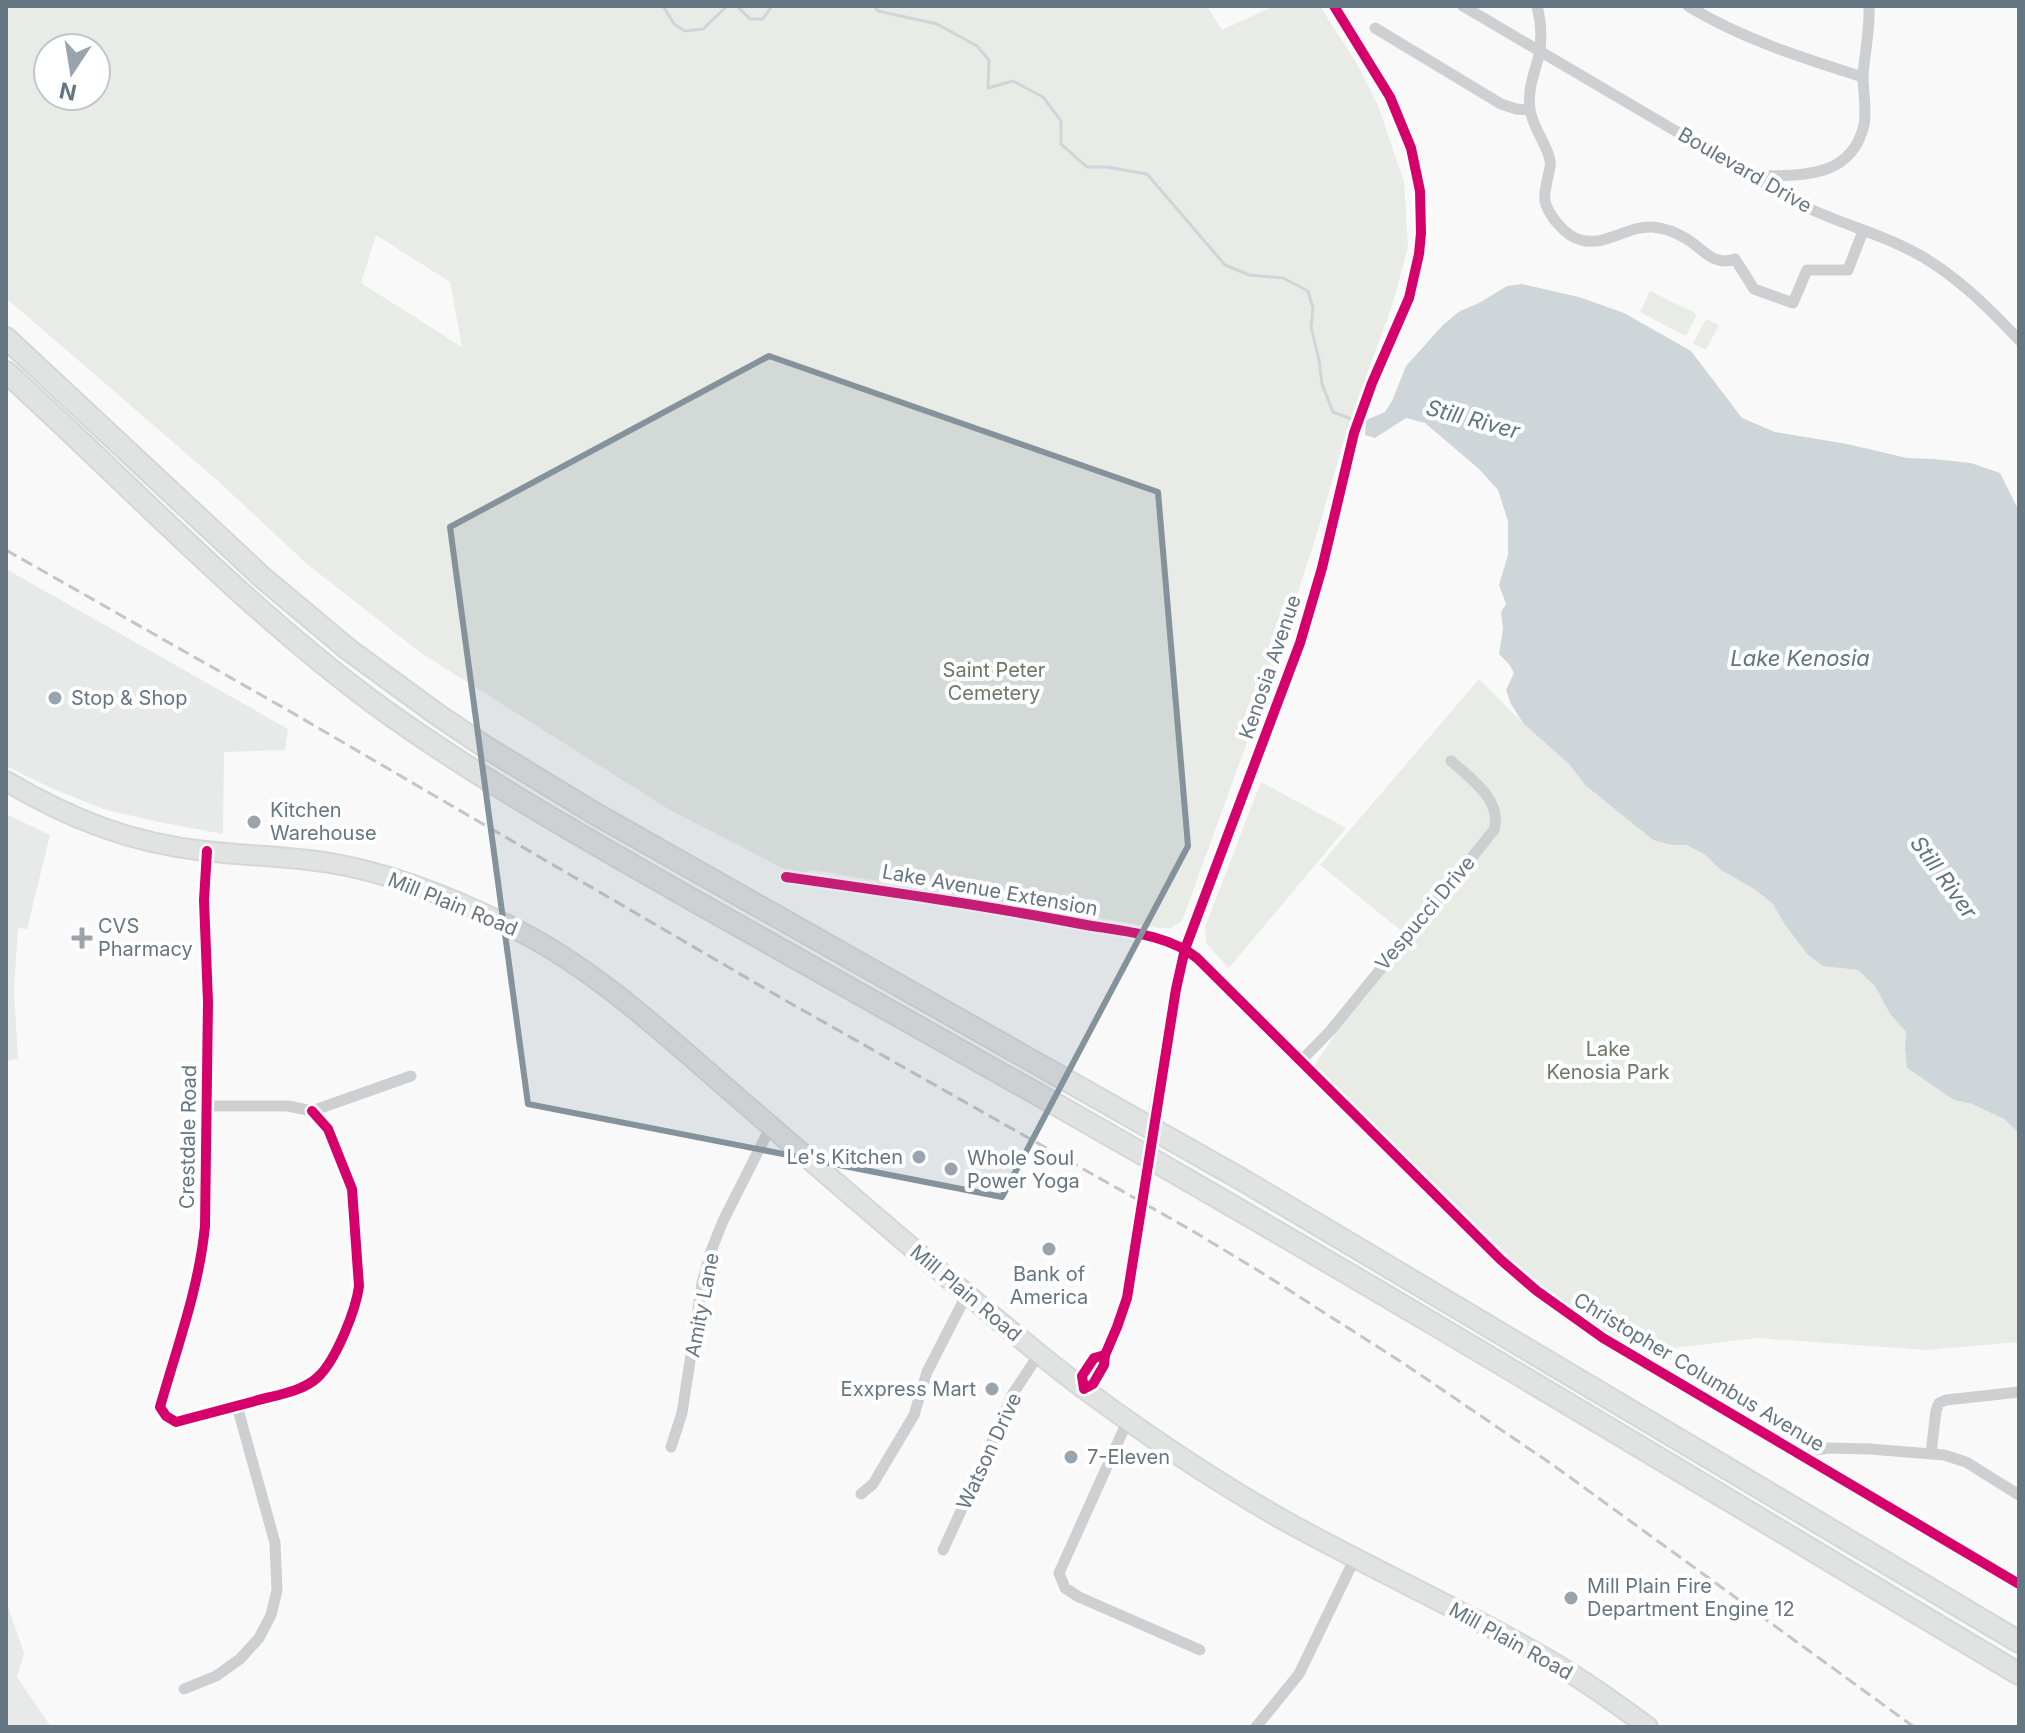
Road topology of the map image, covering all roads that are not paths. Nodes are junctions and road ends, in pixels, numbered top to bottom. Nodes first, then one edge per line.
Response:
1 (1334, 6) edge
2 (1463, 6) edge
3 (1537, 6) edge
4 (1688, 6) edge
5 (1869, 6) edge
6 (1375, 28) dead end
7 (1540, 51) junction
8 (1863, 77) junction
9 (1530, 110) junction
10 (1755, 176) junction
11 (1863, 231) junction
12 (6, 338) edge
13 (2019, 340) edge
14 (6, 372) edge
15 (1451, 761) dead end
16 (6, 781) edge
17 (207, 851) junction
18 (786, 877) dead end
19 (1185, 949) junction
20 (1300, 1062) junction
21 (411, 1076) dead end
22 (206, 1106) junction
23 (312, 1111) junction
24 (771, 1126) junction
25 (967, 1294) junction
26 (1039, 1354) junction
27 (1084, 1389) junction
28 (2019, 1392) edge
29 (237, 1406) junction
30 (1128, 1420) junction
31 (671, 1447) dead end
32 (1931, 1453) junction
33 (1803, 1456) junction
34 (861, 1494) dead end
35 (2019, 1495) edge
36 (943, 1550) dead end
37 (1355, 1558) junction
38 (2019, 1584) edge
39 (2019, 1642) edge
40 (1200, 1650) dead end
41 (2019, 1674) edge
42 (184, 1689) dead end
43 (1256, 1727) edge
44 (1648, 1727) edge

1 - 19 street, Kenosia Avenue
2 - 7 street, Boulevard Drive
3 - 7 street
4 - 8 street
5 - 8 street
6 - 9 street
7 - 9 street
7 - 10 street, Boulevard Drive
8 - 10 street
9 - 11 street
10 - 11 street, Boulevard Drive
11 - 13 street, Boulevard Drive
12 - 39 highway
14 - 41 highway
15 - 20 street, Vespucci Drive
16 - 17 main road
17 - 22 street, Crestdale Road
17 - 24 main road, Mill Plain Road
18 - 19 street, Lake Avenue Extension
19 - 20 street, Christopher Columbus Avenue
19 - 27 street, Kenosia Avenue, bridge
20 - 33 street, Christopher Columbus Avenue
21 - 23 street
22 - 23 street
22 - 29 street, Crestdale Road
23 - 29 street
24 - 25 main road, Mill Plain Road
24 - 31 street, Amity Lane
25 - 26 main road, Mill Plain Road
25 - 34 street
26 - 27 main road, Mill Plain Road
26 - 36 street, Watson Drive
27 - 30 main road, Mill Plain Road
28 - 32 street
29 - 42 street
30 - 37 main road, Mill Plain Road
30 - 40 street
32 - 33 street
32 - 35 street
33 - 38 street, Christopher Columbus Avenue
37 - 43 street
37 - 44 main road, Mill Plain Road

